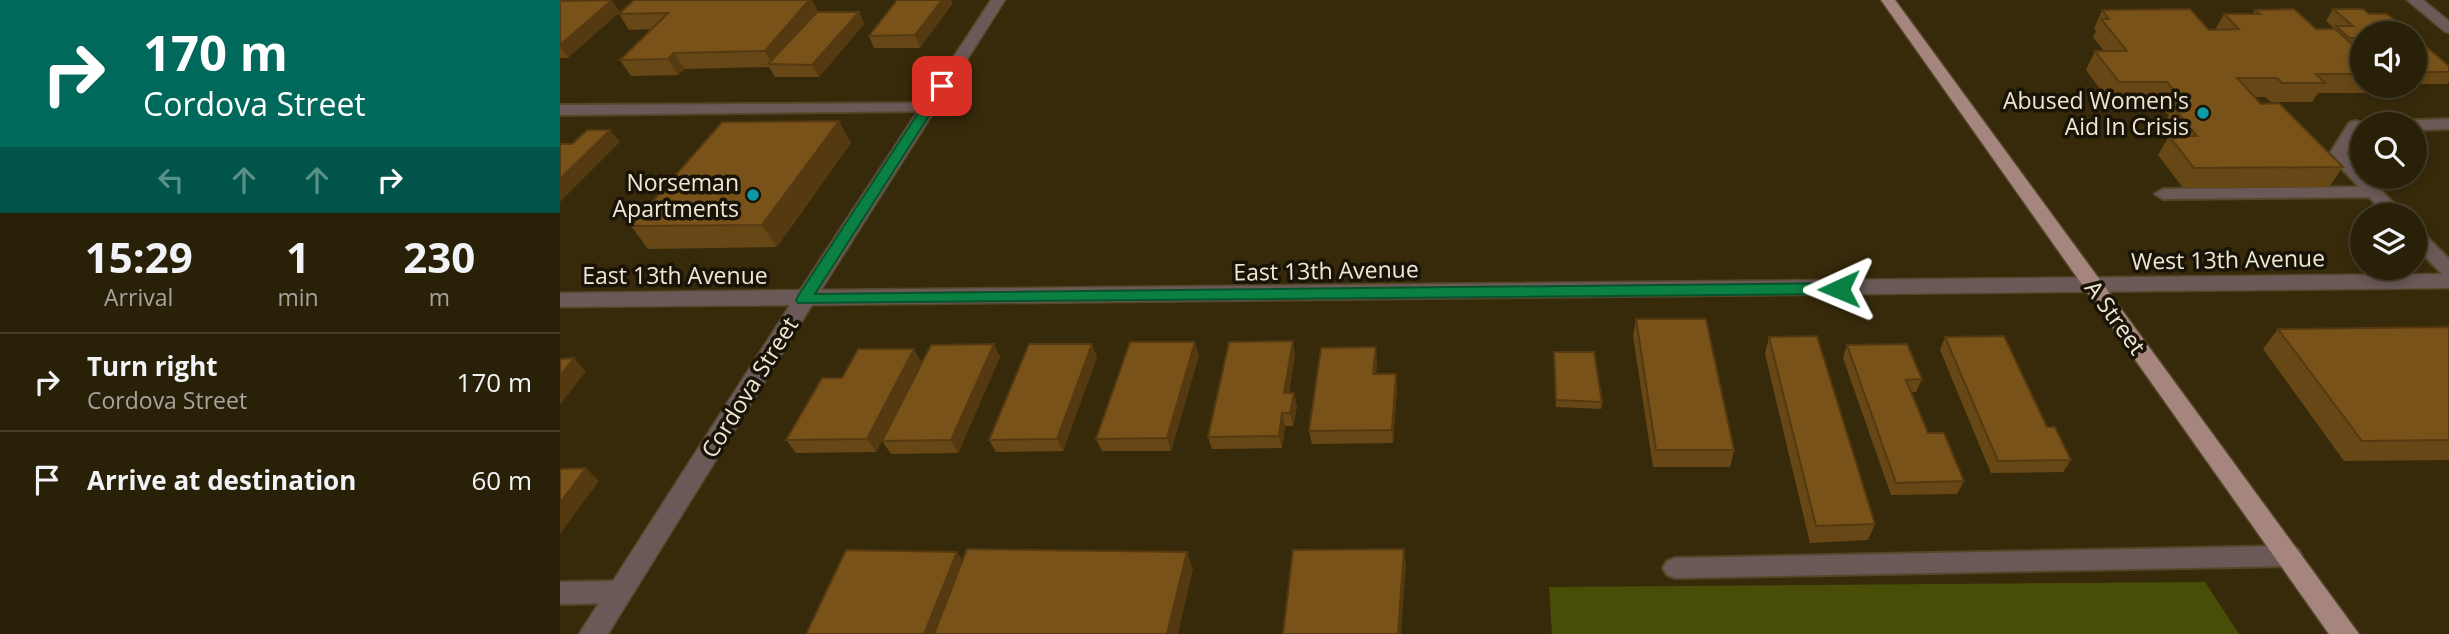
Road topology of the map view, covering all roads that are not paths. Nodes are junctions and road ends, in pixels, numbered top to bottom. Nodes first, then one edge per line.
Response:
1 (998, 0) edge
2 (1888, 0) edge
3 (2414, 0) edge
4 (2449, 28) edge
5 (928, 108) junction
6 (560, 110) edge
7 (2449, 124) edge
8 (2427, 125) edge
9 (2350, 134) edge
10 (2350, 168) edge
11 (2370, 189) edge
12 (2373, 192) junction
13 (2163, 194) dead end
14 (2384, 203) edge
15 (2427, 247) edge
16 (2449, 270) edge
17 (2449, 281) edge
18 (2092, 285) junction
19 (560, 300) edge
20 (804, 300) junction
21 (2290, 556) junction
22 (1675, 568) dead end
23 (560, 593) edge
24 (619, 593) junction
25 (593, 634) edge
26 (2345, 634) edge

1 - 5 street, Cordova Street
2 - 18 main road, A Street
3 - 4 street
5 - 6 lane
5 - 20 street, Cordova Street
7 - 8 lane
9 - 10 lane
11 - 12 lane
12 - 13 lane
12 - 14 lane
15 - 16 lane
17 - 18 street, West 13th Avenue
18 - 20 street, East 13th Avenue
18 - 21 main road, A Street
19 - 20 street, East 13th Avenue
20 - 24 street, Cordova Street
21 - 22 lane
21 - 26 main road, A Street
23 - 24 lane
24 - 25 street, Cordova Street

